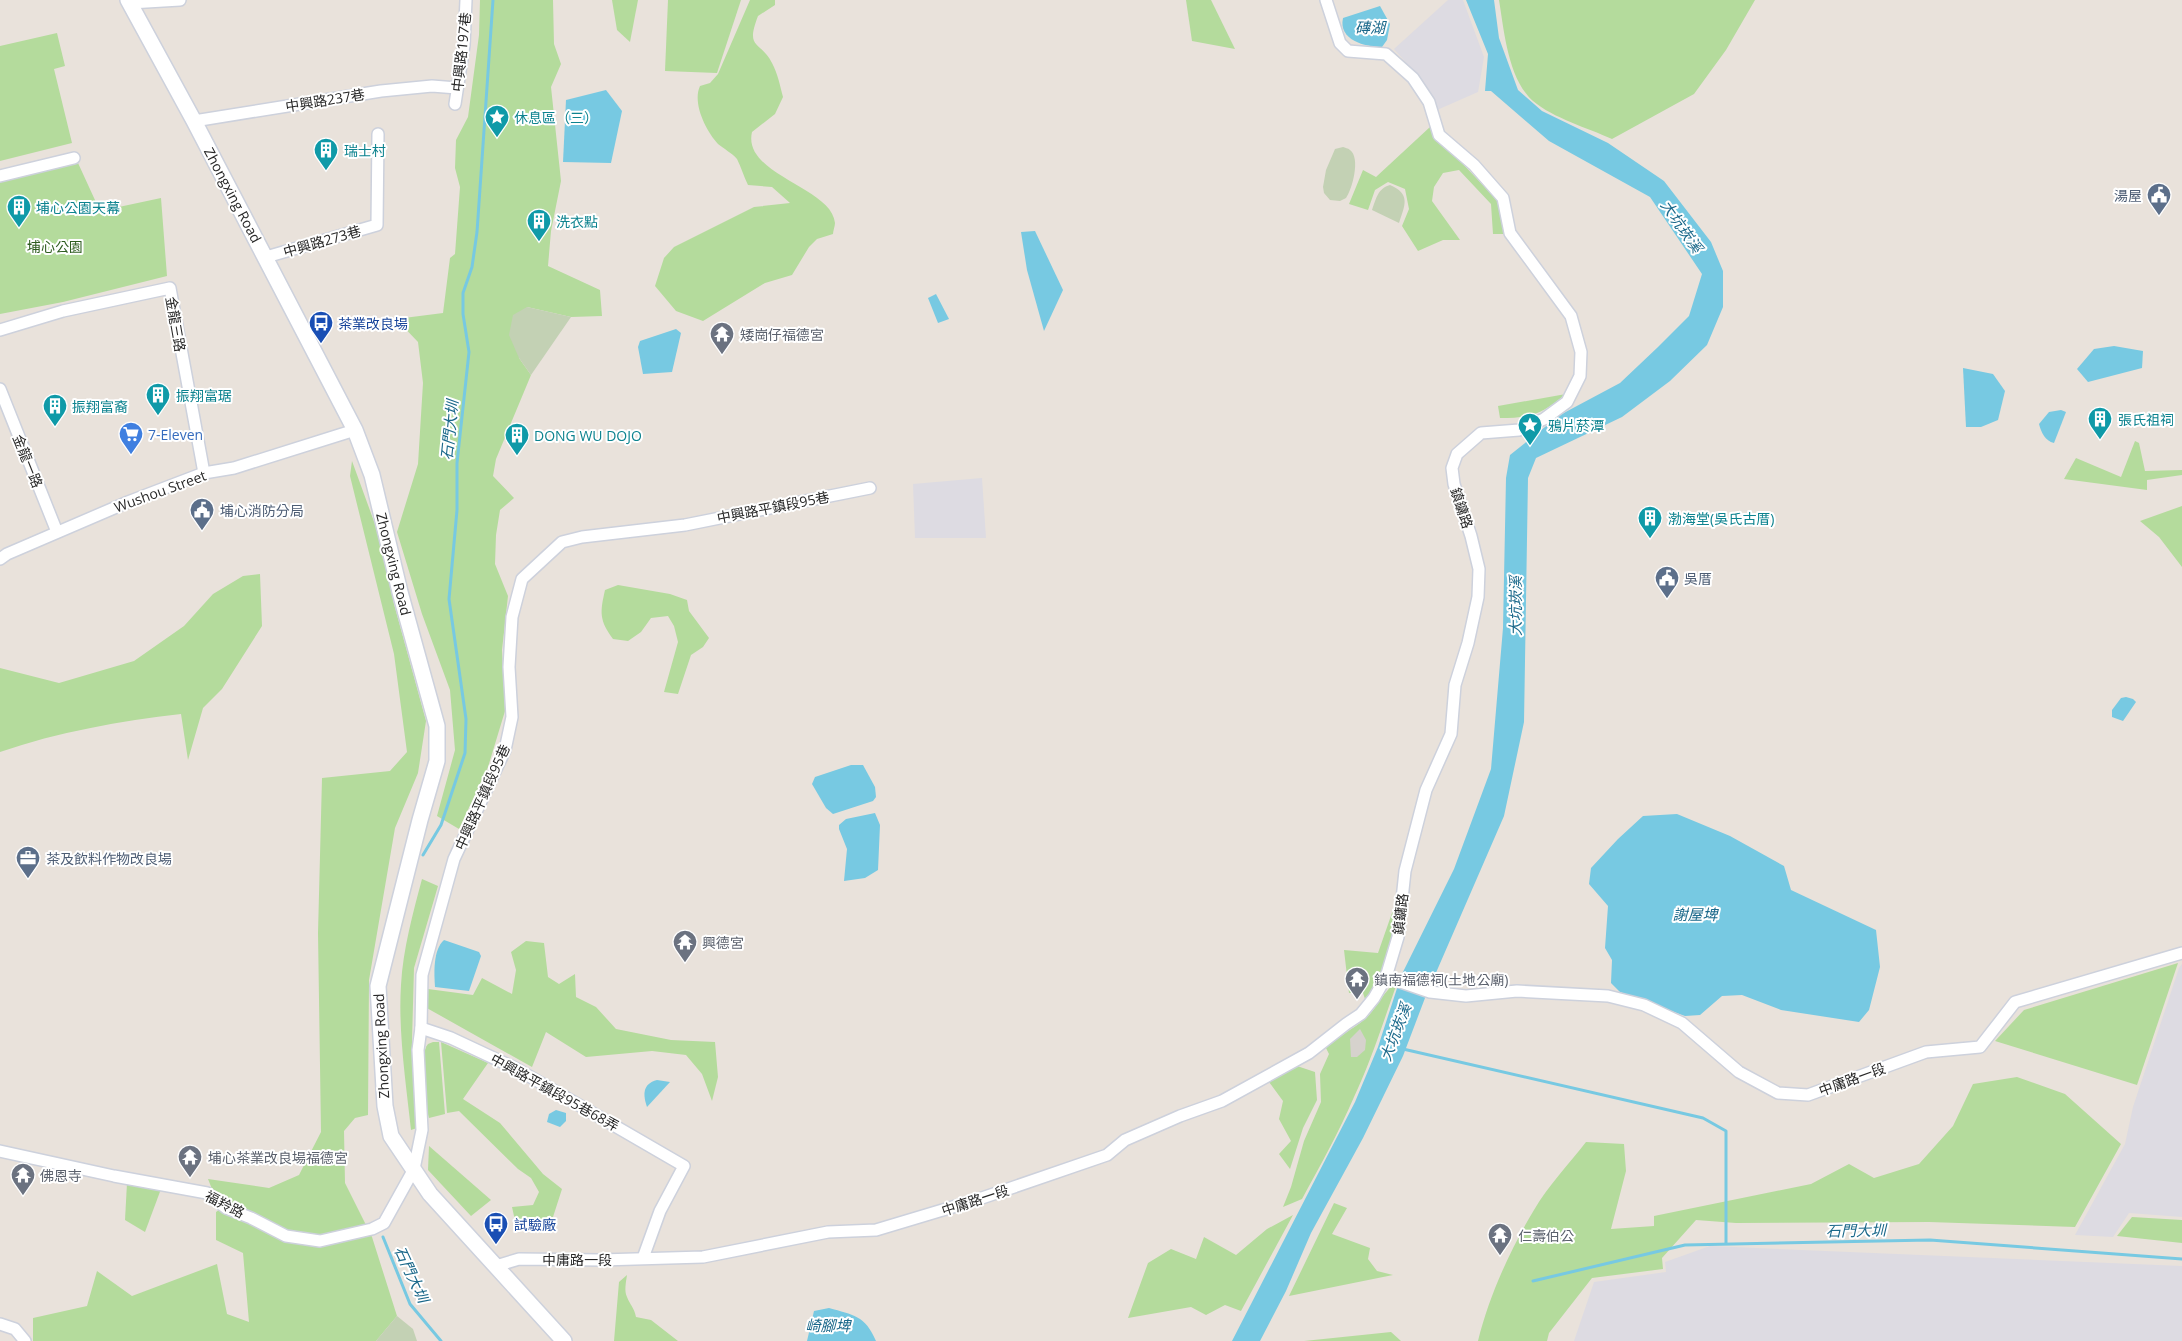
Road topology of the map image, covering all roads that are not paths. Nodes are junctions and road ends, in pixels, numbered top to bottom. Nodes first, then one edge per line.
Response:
1 (180, 0) edge
2 (466, 0) edge
3 (1326, 0) edge
4 (129, 2) edge
5 (457, 88) junction
6 (455, 104) dead end
7 (194, 121) junction
8 (378, 134) dead end
9 (74, 158) dead end
10 (0, 176) edge
11 (266, 257) junction
12 (0, 330) edge
13 (0, 389) edge
14 (355, 430) junction
15 (204, 473) junction
16 (870, 488) dead end
17 (57, 532) junction
18 (0, 558) edge
19 (2182, 953) edge
20 (1390, 979) junction
21 (421, 1028) junction
22 (0, 1151) edge
23 (414, 1169) junction
24 (643, 1258) junction
25 (496, 1266) junction
26 (0, 1324) edge
27 (25, 1341) edge
28 (564, 1341) edge

1 - 4 street
2 - 5 street, 中興路197巷
3 - 20 street, 鎮鏞路
4 - 7 street, Zhongxing Road
5 - 6 street, 中興路197巷
5 - 7 street, 中興路237巷
7 - 11 street, Zhongxing Road
8 - 11 street, 中興路273巷
9 - 10 street
11 - 14 street, Zhongxing Road
12 - 15 street, 金龍三路
13 - 17 street, 金龍一路
14 - 15 street, Wushou Street
14 - 23 street, Zhongxing Road
15 - 17 street, Wushou Street
16 - 21 street, 中興路平鎮段95巷
17 - 18 street, Wushou Street
19 - 20 street, 中庸路一段
20 - 24 street, 中庸路一段
21 - 23 street, 中興路平鎮段95巷
21 - 24 street, 中興路平鎮段95巷68弄
22 - 23 street, 福羚路
23 - 25 street, Zhongxing Road
24 - 25 street, 中庸路一段
25 - 28 street, Zhongxing Road
26 - 27 street

